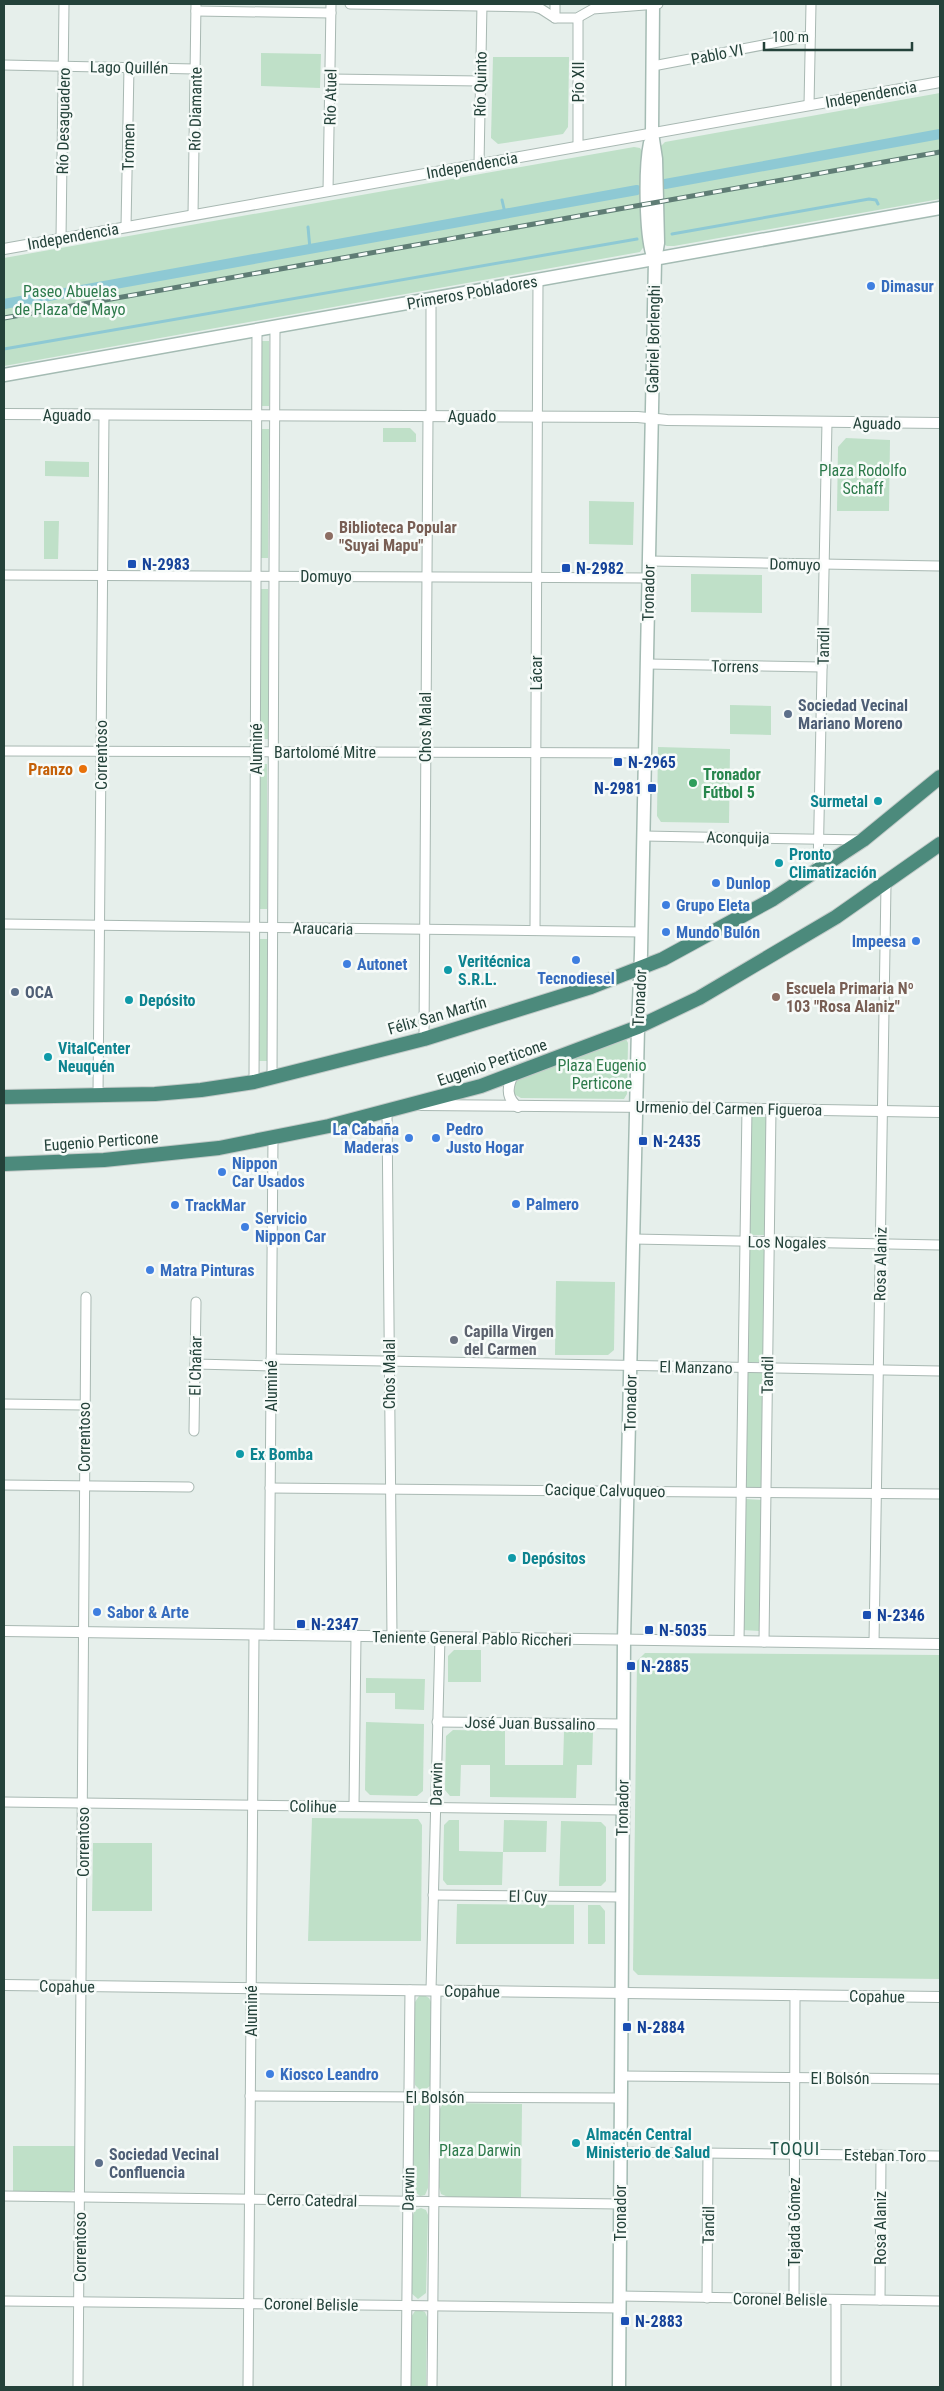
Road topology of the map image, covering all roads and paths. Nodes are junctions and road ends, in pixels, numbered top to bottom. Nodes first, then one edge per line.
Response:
1 (64, 4) edge
2 (350, 4) edge
3 (555, 4) edge
4 (655, 4) edge
5 (811, 4) edge
6 (482, 5) edge
7 (196, 8) edge
8 (331, 8) edge
9 (555, 18) junction
10 (578, 18) junction
11 (810, 36) junction
12 (4, 65) edge
13 (63, 66) junction
14 (653, 66) junction
15 (129, 68) junction
16 (195, 69) junction
17 (330, 79) junction
18 (480, 81) junction
19 (940, 82) edge
20 (809, 105) junction
21 (652, 133) junction
22 (578, 146) junction
23 (479, 164) junction
24 (328, 191) junction
25 (940, 208) edge
26 (193, 215) junction
27 (126, 227) junction
28 (61, 238) junction
29 (4, 249) edge
30 (655, 260) junction
31 (538, 280) junction
32 (431, 299) junction
33 (275, 327) junction
34 (257, 330) junction
35 (4, 375) edge
36 (4, 414) edge
37 (104, 415) junction
38 (257, 415) junction
39 (274, 415) junction
40 (429, 416) junction
41 (536, 416) junction
42 (652, 418) junction
43 (827, 422) junction
44 (940, 423) edge
45 (649, 561) junction
46 (824, 564) junction
47 (940, 566) edge
48 (4, 575) edge
49 (102, 576) junction
50 (256, 576) junction
51 (274, 576) junction
52 (426, 577) junction
53 (536, 577) junction
54 (649, 578) junction
55 (647, 664) junction
56 (822, 667) junction
57 (4, 751) edge
58 (101, 752) junction
59 (256, 752) junction
60 (273, 752) junction
61 (425, 752) junction
62 (536, 753) junction
63 (645, 753) junction
64 (940, 777) edge
65 (644, 836) junction
66 (819, 839) junction
67 (863, 840) junction
68 (940, 844) edge
69 (818, 870) junction
70 (886, 884) junction
71 (4, 924) edge
72 (100, 925) junction
73 (255, 927) junction
74 (273, 927) junction
75 (424, 929) junction
76 (535, 930) junction
77 (642, 932) junction
78 (641, 969) junction
79 (638, 1027) junction
80 (424, 1039) junction
81 (513, 1075) junction
82 (272, 1079) junction
83 (254, 1082) junction
84 (98, 1095) junction
85 (4, 1097) edge
86 (413, 1105) junction
87 (636, 1106) junction
88 (518, 1107) junction
89 (747, 1108) junction
90 (771, 1109) junction
91 (882, 1111) junction
92 (387, 1112) junction
93 (940, 1112) edge
94 (273, 1138) junction
95 (4, 1164) edge
96 (633, 1239) junction
97 (745, 1241) junction
98 (769, 1241) junction
99 (880, 1244) junction
100 (940, 1245) edge
101 (86, 1297) dead end
102 (196, 1302) dead end
103 (389, 1361) junction
104 (271, 1362) junction
105 (195, 1364) junction
106 (630, 1366) junction
107 (743, 1368) junction
108 (768, 1368) junction
109 (878, 1370) junction
110 (940, 1371) edge
111 (4, 1404) edge
112 (84, 1405) junction
113 (194, 1430) dead end
114 (4, 1485) edge
115 (83, 1486) junction
116 (189, 1487) dead end
117 (270, 1488) junction
118 (390, 1488) junction
119 (628, 1490) junction
120 (741, 1492) junction
121 (766, 1492) junction
122 (877, 1493) junction
123 (940, 1494) edge
124 (4, 1631) edge
125 (84, 1632) junction
126 (254, 1635) junction
127 (269, 1635) junction
128 (356, 1636) junction
129 (392, 1636) junction
130 (440, 1637) junction
131 (624, 1640) junction
132 (739, 1641) junction
133 (764, 1642) junction
134 (874, 1644) junction
135 (940, 1644) edge
136 (438, 1722) junction
137 (623, 1724) junction
138 (4, 1802) edge
139 (83, 1803) junction
140 (253, 1805) junction
141 (354, 1806) junction
142 (435, 1808) junction
143 (622, 1810) junction
144 (433, 1895) junction
145 (622, 1897) junction
146 (4, 1985) edge
147 (82, 1986) junction
148 (251, 1988) junction
149 (410, 1990) junction
150 (434, 1990) junction
151 (621, 1993) junction
152 (795, 1995) junction
153 (940, 1997) edge
154 (620, 2076) junction
155 (795, 2078) junction
156 (940, 2079) edge
157 (250, 2096) junction
158 (409, 2097) junction
159 (435, 2097) junction
160 (620, 2098) junction
161 (620, 2152) junction
162 (708, 2153) junction
163 (794, 2154) junction
164 (881, 2155) junction
165 (940, 2156) edge
166 (4, 2196) edge
167 (80, 2197) junction
168 (250, 2199) junction
169 (408, 2201) junction
170 (434, 2201) junction
171 (620, 2204) junction
172 (707, 2298) junction
173 (794, 2299) junction
174 (836, 2300) junction
175 (880, 2300) junction
176 (4, 2301) edge
177 (940, 2301) edge
178 (79, 2302) junction
179 (619, 2302) junction
180 (249, 2304) junction
181 (407, 2305) junction
182 (433, 2306) junction
183 (78, 2387) edge
184 (248, 2387) edge
185 (406, 2387) edge
186 (432, 2387) edge
187 (618, 2387) edge
188 (836, 2387) edge

1 - 13 street, Río Desaguadero
2 - 6 street
3 - 9 street
4 - 10 street
4 - 14 main road, Gabriel Borlenghi
5 - 11 street
6 - 9 street
6 - 18 street, Río Quinto
7 - 8 street
7 - 16 street, Río Diamante
8 - 17 street, Río Atuel
9 - 10 street
10 - 22 street, Pío XII
11 - 14 street, Pablo VI
11 - 20 street
12 - 13 street, Lago Quillén
13 - 15 street, Lago Quillén
13 - 28 street, Río Desaguadero
14 - 21 main road, Gabriel Borlenghi
15 - 16 street, Lago Quillén
15 - 27 street, Tromen
16 - 26 street, Río Diamante
17 - 18 street
17 - 24 street, Río Atuel
18 - 23 street, Río Quinto
19 - 20 street, Independencia
20 - 21 street, Independencia
21 - 22 street, Independencia
21 - 30 main road, Gabriel Borlenghi
22 - 23 street, Independencia
23 - 24 street, Independencia
24 - 26 street, Independencia
25 - 30 main road, Primeros Pobladores
26 - 27 street, Independencia
27 - 28 street, Independencia
28 - 29 street, Independencia
30 - 31 main road, Primeros Pobladores
30 - 42 main road, Gabriel Borlenghi
31 - 32 main road, Primeros Pobladores
31 - 41 street
32 - 33 main road, Primeros Pobladores
32 - 40 street
33 - 34 main road, Primeros Pobladores
33 - 39 street
34 - 35 main road, Primeros Pobladores
34 - 38 street
36 - 37 street, Aguado
37 - 38 street, Aguado
37 - 49 street, Correntoso
38 - 39 street, Aguado
38 - 50 street, Aluminé
39 - 40 street, Aguado
39 - 51 street, Aluminé
40 - 41 street, Aguado
40 - 52 street, Chos Malal
41 - 42 street, Aguado
41 - 53 street, Lácar
42 - 43 street, Aguado
42 - 45 main road, Tronador
43 - 44 street, Aguado
43 - 46 street, Tandil
45 - 46 street, Domuyo
45 - 54 main road, Tronador
46 - 47 street, Domuyo
46 - 56 street, Tandil
48 - 49 street, Domuyo
49 - 50 street, Domuyo
49 - 58 street, Correntoso
50 - 51 street, Domuyo
50 - 59 street, Aluminé
51 - 52 street, Domuyo
51 - 60 street, Aluminé
52 - 53 street, Domuyo
52 - 61 street, Chos Malal
53 - 54 street, Domuyo
53 - 62 street, Lácar
54 - 55 main road, Tronador
55 - 56 street, Torrens
55 - 63 main road, Tronador
56 - 66 street, Tandil
57 - 58 street, Bartolomé Mitre
58 - 59 street, Bartolomé Mitre
58 - 72 street, Correntoso
59 - 60 street, Bartolomé Mitre
59 - 73 street, Aluminé
60 - 61 street, Bartolomé Mitre
60 - 74 street, Aluminé
61 - 62 street, Bartolomé Mitre
61 - 75 street, Chos Malal
62 - 63 street, Bartolomé Mitre
62 - 76 street, Lácar
63 - 65 main road, Tronador
64 - 67 highway, Félix San Martín
65 - 66 street, Aconquija
65 - 77 main road, Tronador
66 - 67 street, Aconquija
66 - 69 street, Tandil
67 - 69 highway, Félix San Martín
68 - 70 highway, Eugenio Perticone
69 - 78 highway, Félix San Martín
70 - 79 highway, Eugenio Perticone
70 - 91 street, Rosa Alaniz
71 - 72 street, Araucaria
72 - 73 street, Araucaria
72 - 84 street, Correntoso
73 - 74 street, Araucaria
73 - 83 street, Aluminé
74 - 75 street, Araucaria
74 - 82 street, Aluminé
75 - 76 street, Araucaria
75 - 80 street, Chos Malal
76 - 77 street, Araucaria
77 - 78 main road, Tronador
78 - 79 main road, Tronador
78 - 80 highway, Félix San Martín
79 - 81 highway, Eugenio Perticone
79 - 87 main road, Tronador
80 - 82 highway, Félix San Martín
81 - 86 highway, Eugenio Perticone
81 - 88 street
82 - 83 highway, Félix San Martín
83 - 84 highway, Félix San Martín
84 - 85 highway, Félix San Martín
86 - 88 street, Urmenio del Carmen Figueroa
86 - 92 highway, Eugenio Perticone
87 - 88 street, Urmenio del Carmen Figueroa
87 - 89 street, Urmenio del Carmen Figueroa
87 - 96 main road, Tronador
89 - 90 street, Urmenio del Carmen Figueroa
89 - 97 street, Tandil
90 - 91 street, Urmenio del Carmen Figueroa
90 - 98 street, Tandil
91 - 93 street, Urmenio del Carmen Figueroa
91 - 99 street, Rosa Alaniz
92 - 94 highway, Eugenio Perticone
92 - 103 street, Chos Malal
94 - 95 highway, Eugenio Perticone
94 - 104 street, Aluminé
96 - 97 street, Los Nogales
96 - 106 main road, Tronador
97 - 98 street, Los Nogales
97 - 107 street, Tandil
98 - 99 street, Los Nogales
98 - 108 street, Tandil
99 - 100 street, Los Nogales
99 - 109 street, Rosa Alaniz
101 - 112 street, Correntoso
102 - 105 street, El Chañar
103 - 104 street, El Manzano
103 - 106 street, El Manzano
103 - 118 street, Chos Malal
104 - 105 street, El Manzano
104 - 117 street, Aluminé
105 - 113 street, El Chañar
106 - 107 street, El Manzano
106 - 119 main road, Tronador
107 - 108 street, El Manzano
107 - 120 street, Tandil
108 - 109 street, El Manzano
108 - 121 street, Tandil
109 - 110 street, El Manzano
109 - 122 street, Rosa Alaniz
111 - 112 street
112 - 115 street, Correntoso
114 - 115 street
115 - 116 street
115 - 125 street, Correntoso
117 - 118 street, Cacique Calvuqueo
117 - 127 street, Aluminé
118 - 119 street, Cacique Calvuqueo
118 - 129 street, Chos Malal
119 - 120 street, Cacique Calvuqueo
119 - 131 main road, Tronador
120 - 121 street, Cacique Calvuqueo
120 - 132 street, Tandil
121 - 122 street, Cacique Calvuqueo
121 - 133 street, Tandil
122 - 123 street, Cacique Calvuqueo
122 - 134 street, Rosa Alaniz
124 - 125 street, Teniente General Pablo Riccheri
125 - 126 street, Teniente General Pablo Riccheri
125 - 139 street, Correntoso
126 - 127 street, Teniente General Pablo Riccheri
126 - 140 street, Aluminé
127 - 128 street, Teniente General Pablo Riccheri
128 - 129 street, Teniente General Pablo Riccheri
128 - 141 street
129 - 130 street, Teniente General Pablo Riccheri
130 - 131 street, Teniente General Pablo Riccheri
130 - 136 street, Darwin
131 - 132 street, Teniente General Pablo Riccheri
131 - 137 main road, Tronador
132 - 133 street, Teniente General Pablo Riccheri
133 - 134 street, Teniente General Pablo Riccheri
134 - 135 street, Teniente General Pablo Riccheri
136 - 137 street, José Juan Bussalino
136 - 142 street, Darwin
137 - 143 main road, Tronador
138 - 139 street, Colihue
139 - 140 street, Colihue
139 - 147 street, Correntoso
140 - 141 street, Colihue
140 - 148 street, Aluminé
141 - 142 street, Colihue
142 - 143 street, Colihue
142 - 144 street, Darwin
143 - 145 main road, Tronador
144 - 145 street, El Cuy
144 - 150 street, Darwin
145 - 151 main road, Tronador
146 - 147 street, Copahue
147 - 148 street, Copahue
147 - 167 street, Correntoso
148 - 149 street, Copahue
148 - 157 street, Aluminé
149 - 150 street, Copahue
149 - 158 street, Darwin
150 - 151 street, Copahue
150 - 159 street, Darwin
151 - 152 street, Copahue
151 - 154 main road, Tronador
152 - 153 street, Copahue
152 - 155 street, Tejada Gómez
154 - 155 street, El Bolsón
154 - 160 main road, Tronador
155 - 156 street, El Bolsón
155 - 163 street, Tejada Gómez
157 - 158 street, El Bolsón
157 - 168 street, Aluminé
158 - 159 street, El Bolsón
158 - 169 street, Darwin
159 - 160 street, El Bolsón
159 - 170 street, Darwin
160 - 161 main road, Tronador
161 - 162 street, Esteban Toro
161 - 171 main road, Tronador
162 - 163 street, Esteban Toro
162 - 172 street, Tandil
163 - 164 street, Esteban Toro
163 - 173 street, Tejada Gómez
164 - 165 street, Esteban Toro
164 - 175 street, Rosa Alaniz
166 - 167 street, Cerro Catedral
167 - 168 street, Cerro Catedral
167 - 178 street, Correntoso
168 - 169 street, Cerro Catedral
168 - 180 street, Aluminé
169 - 170 street, Cerro Catedral
169 - 181 street, Darwin
170 - 171 street, Cerro Catedral
170 - 182 street, Darwin
171 - 179 main road, Tronador
172 - 173 street, Coronel Belisle
172 - 179 street, Coronel Belisle
173 - 174 street, Coronel Belisle
174 - 175 street, Coronel Belisle
174 - 188 street
175 - 177 street, Coronel Belisle
176 - 178 street, Coronel Belisle
178 - 180 street, Coronel Belisle
178 - 183 street, Correntoso
179 - 182 street, Coronel Belisle
179 - 187 main road, Tronador
180 - 181 street, Coronel Belisle
180 - 184 street, Aluminé
181 - 182 street, Coronel Belisle
181 - 185 street, Darwin
182 - 186 street, Darwin

